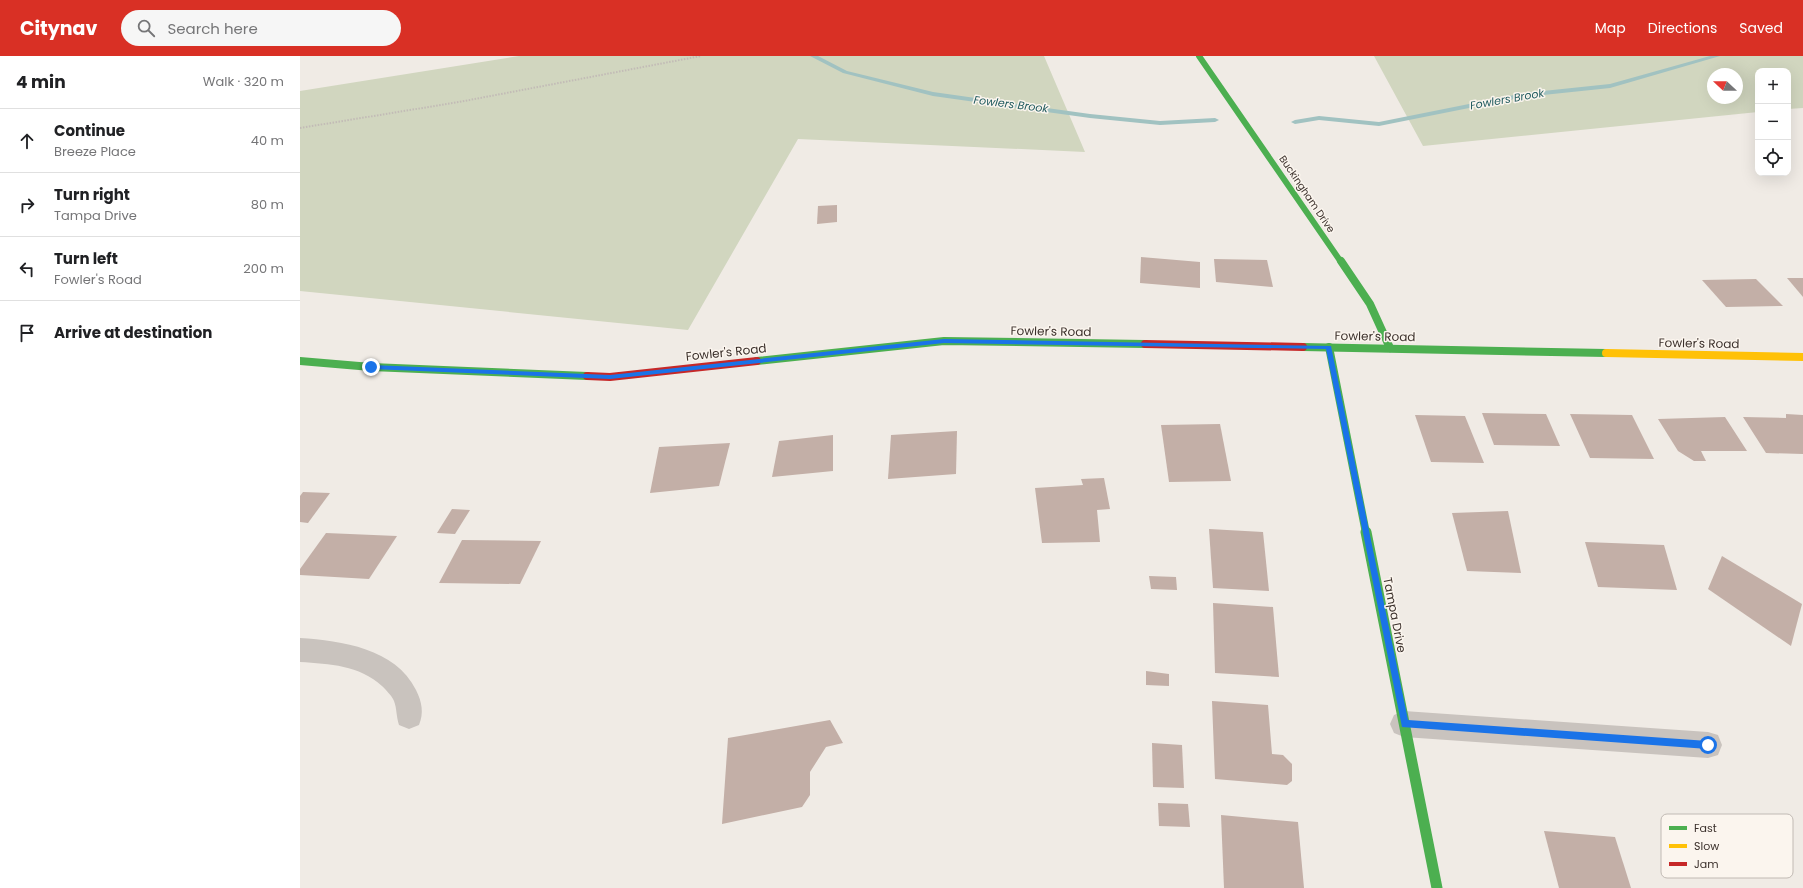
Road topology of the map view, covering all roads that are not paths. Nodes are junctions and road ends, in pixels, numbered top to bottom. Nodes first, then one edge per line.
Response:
1 (1199, 56) edge
2 (1329, 347) junction
3 (1390, 348) junction
4 (1803, 357) edge
5 (300, 361) edge
6 (300, 650) edge
7 (409, 716) dead end
8 (1404, 724) junction
9 (1708, 745) dead end
10 (1437, 888) edge

1 - 3 street, Buckingham Drive
2 - 3 street, Fowler's Road
2 - 5 street, Fowler's Road
2 - 8 street, Tampa Drive
3 - 4 street, Fowler's Road
6 - 7 street
8 - 9 street
8 - 10 street, Tampa Drive

